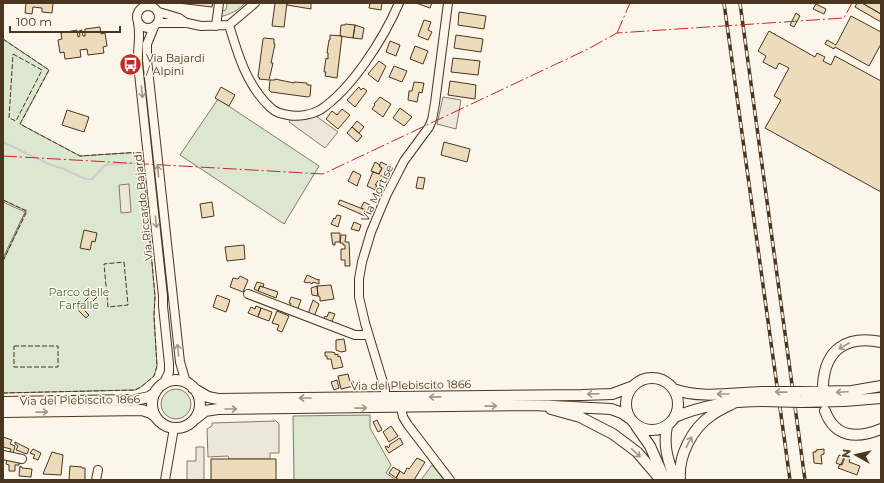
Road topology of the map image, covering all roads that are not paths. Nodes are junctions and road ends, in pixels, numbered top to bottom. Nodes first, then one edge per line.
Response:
1 (136, 3) edge
2 (219, 3) edge
3 (255, 3) edge
4 (399, 3) edge
5 (448, 3) edge
6 (153, 7) edge
7 (137, 14) junction
8 (138, 23) junction
9 (187, 23) junction
10 (156, 25) junction
11 (229, 25) junction
12 (216, 26) junction
13 (248, 294) dead end
14 (368, 335) junction
15 (881, 342) edge
16 (162, 385) junction
17 (823, 385) dead end
18 (881, 386) edge
19 (192, 387) junction
20 (631, 388) junction
21 (673, 389) junction
22 (155, 393) junction
23 (881, 394) edge
24 (762, 396) junction
25 (800, 397) junction
26 (385, 398) junction
27 (881, 398) edge
28 (844, 401) junction
29 (3, 402) edge
30 (734, 403) junction
31 (533, 405) junction
32 (401, 407) junction
33 (825, 411) dead end
34 (3, 412) edge
35 (156, 417) junction
36 (629, 418) junction
37 (674, 418) junction
38 (195, 419) junction
39 (636, 426) junction
40 (667, 426) junction
41 (174, 428) junction
42 (881, 429) edge
43 (3, 455) edge
44 (22, 459) dead end
45 (98, 470) dead end
46 (96, 480) edge
47 (165, 480) edge
48 (450, 480) edge
49 (661, 480) edge
50 (665, 480) edge
51 (675, 480) edge
52 (680, 480) edge

1 - 7 street, Via Riccardo Bajardi
2 - 12 street
3 - 11 street
4 - 11 street
5 - 14 street, Via Mortise
6 - 7 street
6 - 9 street
6 - 10 street, Via Riccardo Bajardi
7 - 8 street, Via Riccardo Bajardi
8 - 10 street
8 -> 16 street, Via Riccardo Bajardi
9 - 10 street
9 - 12 street
19 -> 10 street, Via Riccardo Bajardi
11 - 12 street
13 - 14 street
14 - 26 street, Via Mortise
15 -> 17 main road
16 - 19 main road
16 - 22 main road
18 -> 25 main road
26 -> 19 main road, Via del Plebiscito 1866
19 - 38 main road
20 - 21 main road
20 -> 26 main road, Via del Plebiscito 1866
20 - 36 main road
24 -> 21 main road
21 - 37 main road
22 - 29 main road, Via del Plebiscito 1866
22 - 35 main road
23 - 28 street
24 - 25 main road, bridge
24 - 30 main road
25 - 28 main road
27 - 28 main road
30 - 37 main road
52 -> 30 main road
32 -> 31 main road, Via del Plebiscito 1866
31 - 36 main road, Via del Plebiscito 1866
31 -> 49 main road
38 -> 32 main road, Via del Plebiscito 1866
32 - 48 street
33 - 42 main road
34 -> 35 main road, Via del Plebiscito 1866
35 - 41 main road
36 - 39 main road
37 - 40 main road
38 - 41 main road
39 - 40 main road
39 - 50 main road
40 - 51 main road
41 - 47 street
43 - 44 street
45 - 46 street

